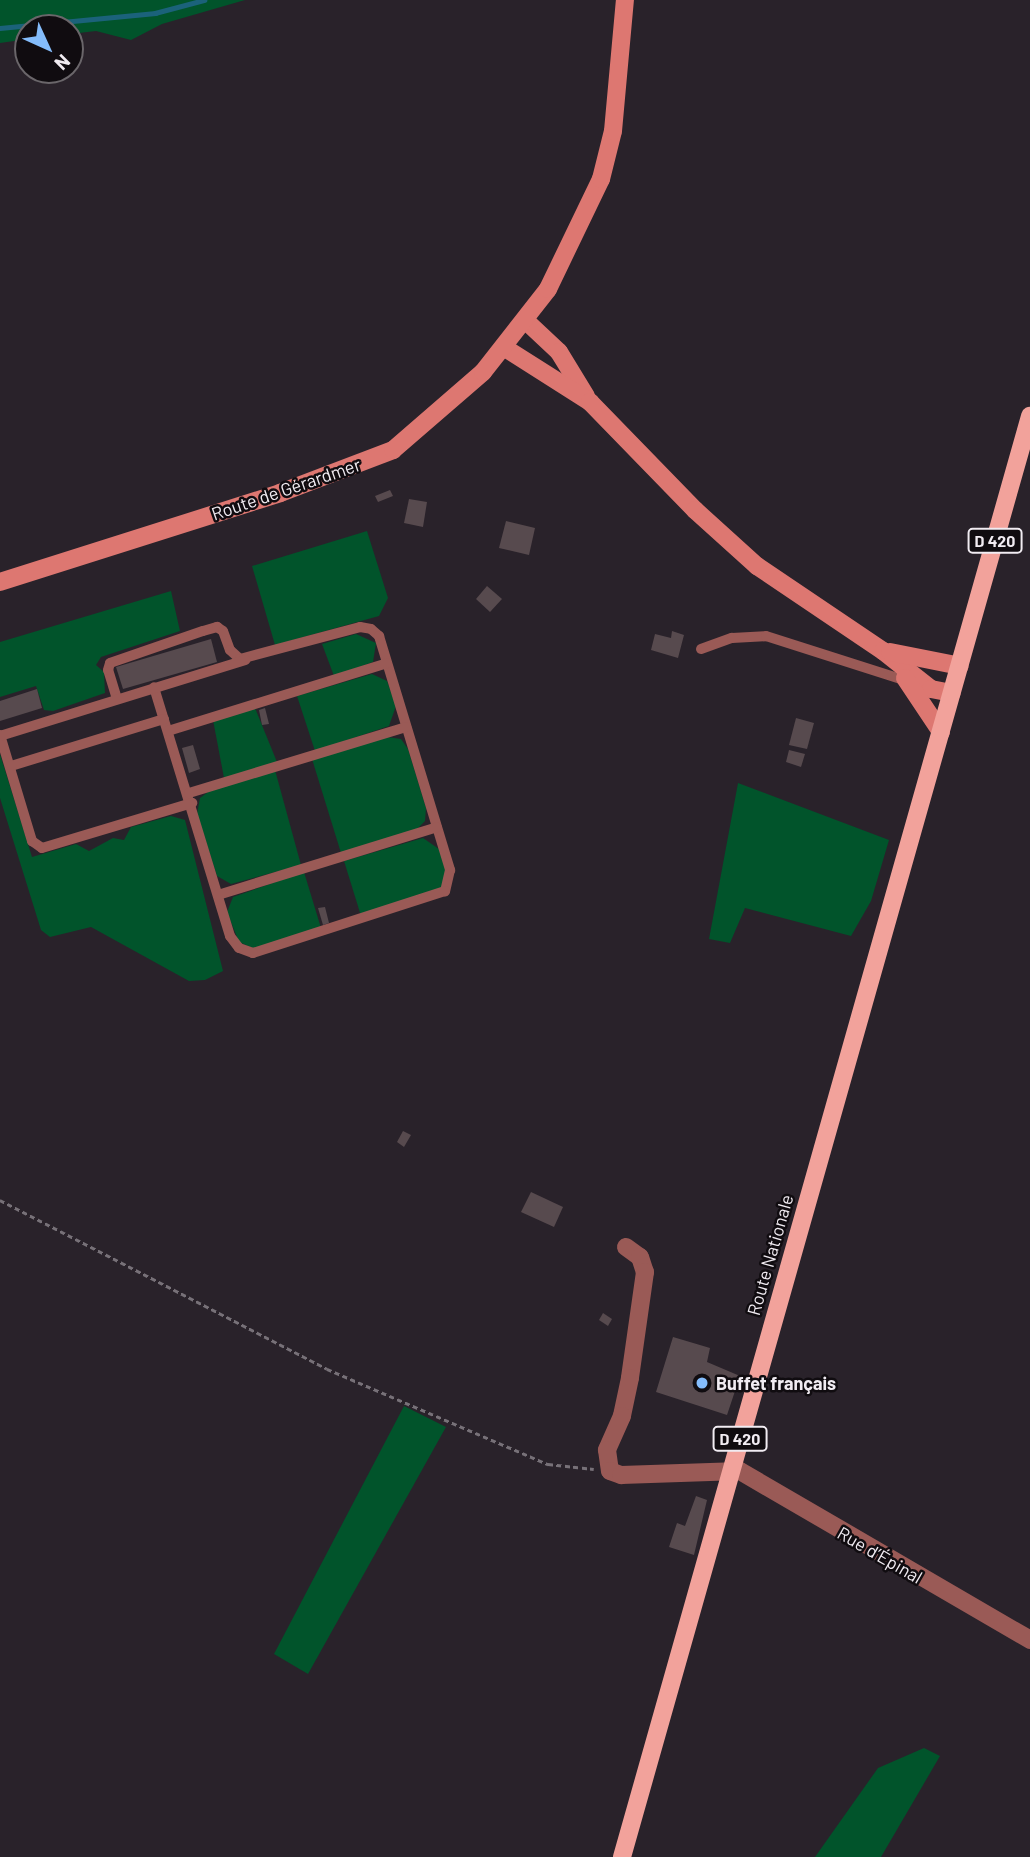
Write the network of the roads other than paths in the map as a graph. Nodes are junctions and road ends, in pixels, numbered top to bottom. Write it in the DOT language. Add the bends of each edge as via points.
graph roads {
  1 [pos="625,0"];
  2 [pos="526,321"];
  3 [pos="505,348"];
  4 [pos="590,402"];
  5 [pos="1030,416"];
  6 [pos="0,582"];
  7 [pos="701,649"];
  8 [pos="883,651"];
  9 [pos="249,659"];
  10 [pos="387,663"];
  11 [pos="960,666"];
  12 [pos="908,681"];
  13 [pos="154,687"];
  14 [pos="952,693"];
  15 [pos="117,699"];
  16 [pos="164,719"];
  17 [pos="405,727"];
  18 [pos="168,731"];
  19 [pos="941,732"];
  20 [pos="0,736"];
  21 [pos="11,766"];
  22 [pos="190,798"];
  23 [pos="437,827"];
  24 [pos="218,895"];
  25 [pos="626,1248"];
  26 [pos="731,1471"];
  27 [pos="1030,1640"];
  28 [pos="622,1857"];
  1 -- 2 [label="main road, Route de Gérardmer" via="613,131 601,179 569,249"];
  2 -- 3 [label="main road, Route de Gérardmer"];
  2 -- 4 [label="main road" via="559,352"];
  3 -- 4 [label="main road"];
  3 -- 6 [label="main road, Route de Gérardmer" via="393,450 280,493"];
  4 -- 8 [label="main road" via="757,566"];
  5 -- 11 [label="main road, D 420"];
  7 -- 12 [label="lane" via="732,638 766,636"];
  8 -- 11 [label="main road"];
  8 -- 12 [label="main road"];
  8 -- 14 [label="main road" via="931,689"];
  9 -- 10 [label="lane" via="360,627 379,636"];
  9 -- 13 [label="lane"];
  9 -- 15 [label="lane" via="240,659 230,650 218,627 203,631 110,663"];
  10 -- 17 [label="lane"];
  10 -- 18 [label="lane"];
  11 -- 14 [label="main road, Route Nationale / D 420"];
  12 -- 19 [label="main road"];
  13 -- 15 [label="lane"];
  13 -- 16 [label="lane"];
  14 -- 19 [label="main road, Route Nationale / D 420"];
  15 -- 20 [label="lane"];
  16 -- 18 [label="lane"];
  16 -- 21 [label="lane"];
  17 -- 22 [label="lane"];
  17 -- 23 [label="lane"];
  18 -- 22 [label="lane"];
  19 -- 26 [label="main road, Route Nationale / D 420"];
  20 -- 21 [label="lane"];
  21 -- 22 [label="lane" via="32,841 42,848"];
  22 -- 24 [label="lane"];
  23 -- 24 [label="lane"];
  23 -- 24 [label="lane" via="450,870 450,880 438,896 253,953 233,943"];
  25 -- 26 [label="street" via="640,1257 645,1272 631,1378 607,1450 610,1471 621,1475"];
  26 -- 27 [label="street, Rue d’Épinal" via="740,1471"];
  26 -- 28 [label="main road, Route Nationale / D 420"];
}
